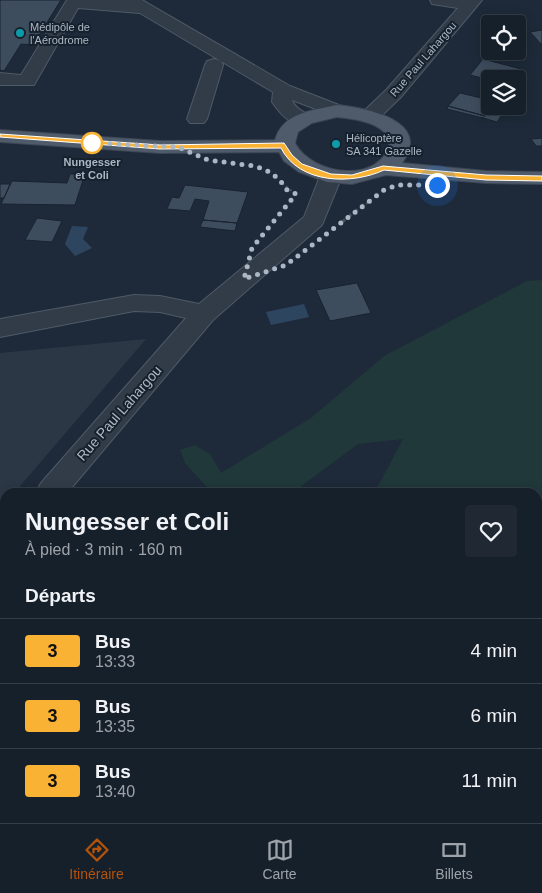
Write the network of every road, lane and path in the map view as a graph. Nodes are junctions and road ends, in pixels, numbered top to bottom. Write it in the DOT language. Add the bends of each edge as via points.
graph roads {
  1 [pos="438,0"];
  2 [pos="472,2"];
  3 [pos="137,4"];
  4 [pos="214,65"];
  5 [pos="0,79"];
  6 [pos="284,90"];
  7 [pos="337,111"];
  8 [pos="370,116"];
  9 [pos="197,119"];
  10 [pos="302,119"];
  11 [pos="0,136"];
  12 [pos="284,146"];
  13 [pos="400,148"];
  14 [pos="383,168"];
  15 [pos="331,176"];
  16 [pos="541,178"];
  17 [pos="279,179"];
  18 [pos="377,196"];
  19 [pos="291,201"];
  20 [pos="339,224"];
  21 [pos="196,324"];
  22 [pos="0,328"];
  23 [pos="54,488"];
  1 -- 2 [label="street"];
  2 -- 8 [label="street, Rue Paul Lahargou" via="394,93"];
  3 -- 5 [label="street" via="73,3 27,81"];
  3 -- 6 [label="street"];
  4 -- 9 [label="street"];
  6 -- 7 [label="street"];
  6 -- 10 [label="street" via="282,102 289,112"];
  7 -- 8 [label="main road"];
  7 -- 10 [label="main road"];
  8 -- 13 [label="main road" via="393,129 399,138"];
  10 -- 12 [label="main road" via="291,127 285,136"];
  11 -- 12 [label="main road" via="160,147"];
  12 -- 15 [label="main road" via="289,157 300,165"];
  13 -- 14 [label="main road" via="397,157"];
  13 -- 16 [label="main road" via="468,167"];
  14 -- 15 [label="main road" via="352,177"];
  14 -- 16 [label="main road"];
  15 -- 21 [label="street, Rue Paul Lahargou" via="314,220"];
  17 -- 19 [label="path" via="287,190 296,194"];
  18 -- 20 [label="path"];
  21 -- 22 [label="street" via="160,304 134,303"];
  21 -- 23 [label="street, Rue Paul Lahargou"];
}
